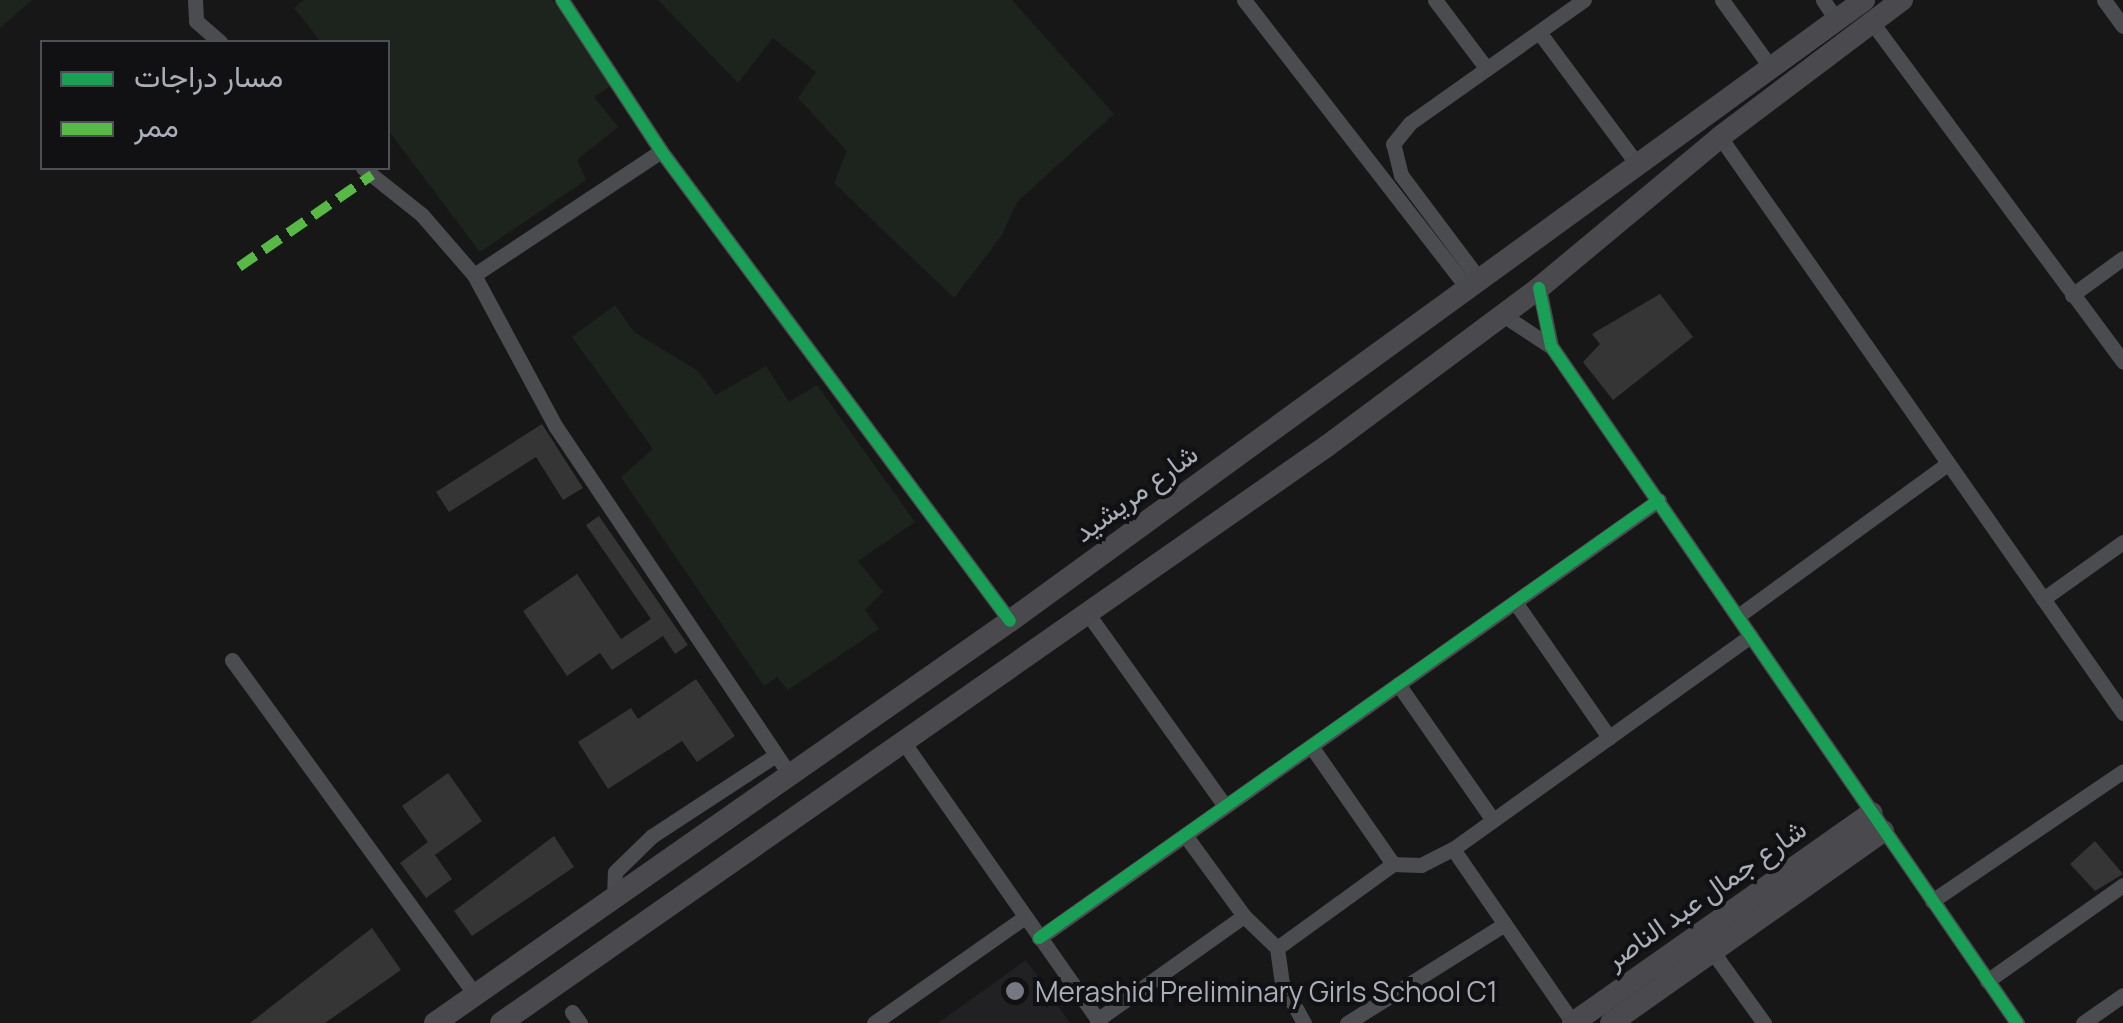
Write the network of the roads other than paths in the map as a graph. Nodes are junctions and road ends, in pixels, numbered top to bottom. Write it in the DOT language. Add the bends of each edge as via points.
graph roads {
  1 [pos="195,0"];
  2 [pos="562,0"];
  3 [pos="1244,0"];
  4 [pos="1435,0"];
  5 [pos="1584,0"];
  6 [pos="1722,0"];
  7 [pos="1902,0"];
  8 [pos="2104,0"];
  9 [pos="1830,9"];
  10 [pos="1868,11"];
  11 [pos="2123,26"];
  12 [pos="1539,32"];
  13 [pos="218,40"];
  14 [pos="1769,65"];
  15 [pos="1487,69"];
  16 [pos="1720,137"];
  17 [pos="661,151"];
  18 [pos="1637,164"];
  19 [pos="366,170"];
  20 [pos="1600,191"];
  21 [pos="1619,223"];
  22 [pos="2123,258"];
  23 [pos="474,275"];
  24 [pos="1473,283"];
  25 [pos="1539,288"];
  26 [pos="2072,295"];
  27 [pos="1503,314"];
  28 [pos="1551,346"];
  29 [pos="2123,362"];
  30 [pos="1947,464"];
  31 [pos="1659,500"];
  32 [pos="2123,542"];
  33 [pos="2043,599"];
  34 [pos="1515,602"];
  35 [pos="1088,614"];
  36 [pos="1738,616"];
  37 [pos="1010,621"];
  38 [pos="1751,636"];
  39 [pos="232,660"];
  40 [pos="1398,684"];
  41 [pos="2123,713"];
  42 [pos="1609,737"];
  43 [pos="904,744"];
  44 [pos="1312,746"];
  45 [pos="782,765"];
  46 [pos="2123,771"];
  47 [pos="1225,806"];
  48 [pos="1494,820"];
  49 [pos="1877,822"];
  50 [pos="1184,835"];
  51 [pos="1453,848"];
  52 [pos="1392,864"];
  53 [pos="2123,885"];
  54 [pos="614,898"];
  55 [pos="1932,900"];
  56 [pos="1244,916"];
  57 [pos="1024,917"];
  58 [pos="1505,924"];
  59 [pos="1039,938"];
  60 [pos="1277,948"];
  61 [pos="1712,951"];
  62 [pos="572,971"];
  63 [pos="1987,981"];
  64 [pos="474,994"];
  65 [pos="2123,995"];
  66 [pos="533,1000"];
  67 [pos="1098,1021"];
  68 [pos="437,1022"];
  69 [pos="501,1023"];
  70 [pos="526,1023"];
  71 [pos="874,1023"];
  72 [pos="1304,1023"];
  73 [pos="1347,1023"];
  74 [pos="1573,1023"];
  75 [pos="1610,1023"];
  76 [pos="1764,1023"];
  77 [pos="2017,1023"];
  78 [pos="2083,1023"];
  1 -- 13 [label="street" via="196,21"];
  2 -- 17 [label="street"];
  3 -- 24 [label="street"];
  4 -- 15 [label="street"];
  5 -- 12 [label="street"];
  6 -- 14 [label="street"];
  7 -- 10 [label="main road, شارع مريشيد"];
  8 -- 11 [label="street"];
  9 -- 10 [label="main road, شارع مريشيد"];
  9 -- 14 [label="main road, شارع مريشيد"];
  10 -- 16 [label="main road, شارع مريشيد"];
  10 -- 26 [label="street"];
  12 -- 15 [label="street"];
  12 -- 18 [label="street"];
  14 -- 18 [label="main road, شارع مريشيد"];
  15 -- 24 [label="street" via="1400,132 1392,152"];
  16 -- 21 [label="main road, شارع مريشيد"];
  16 -- 30 [label="street"];
  17 -- 23 [label="street"];
  17 -- 37 [label="street"];
  18 -- 20 [label="main road, شارع مريشيد"];
  19 -- 23 [label="street" via="422,215"];
  20 -- 21 [label="main road" via="1618,207"];
  20 -- 24 [label="main road, شارع مريشيد"];
  21 -- 25 [label="main road, شارع مريشيد"];
  22 -- 26 [label="street"];
  23 -- 45 [label="street" via="556,426"];
  24 -- 37 [label="main road, شارع مريشيد"];
  25 -- 27 [label="main road, شارع مريشيد"];
  25 -- 28 [label="street"];
  26 -- 29 [label="street"];
  27 -- 28 [label="street"];
  27 -- 35 [label="main road, شارع مريشيد"];
  28 -- 31 [label="street"];
  30 -- 33 [label="street"];
  30 -- 36 [label="street"];
  31 -- 34 [label="street"];
  31 -- 36 [label="street"];
  32 -- 33 [label="street"];
  33 -- 41 [label="street"];
  34 -- 40 [label="street"];
  34 -- 42 [label="street"];
  35 -- 43 [label="main road, شارع مريشيد"];
  35 -- 47 [label="street"];
  36 -- 38 [label="street"];
  37 -- 45 [label="main road, شارع مريشيد"];
  38 -- 42 [label="street"];
  38 -- 49 [label="street"];
  39 -- 64 [label="street"];
  40 -- 44 [label="street"];
  40 -- 48 [label="street"];
  42 -- 48 [label="street"];
  43 -- 57 [label="street"];
  43 -- 62 [label="main road, شارع مريشيد"];
  44 -- 47 [label="street"];
  44 -- 52 [label="street"];
  45 -- 54 [label="main road, شارع مريشيد"];
  46 -- 55 [label="street"];
  47 -- 50 [label="street"];
  48 -- 51 [label="street"];
  49 -- 55 [label="street"];
  49 -- 61 [label="main road, شارع جمال عبد الناصر"];
  49 -- 74 [label="main road, شارع جمال عبد الناصر"];
  50 -- 56 [label="street"];
  50 -- 59 [label="street"];
  51 -- 52 [label="street" via="1420,865"];
  51 -- 58 [label="street"];
  52 -- 60 [label="street"];
  53 -- 63 [label="street"];
  54 -- 62 [label="main road" via="618,924"];
  54 -- 64 [label="main road, شارع مريشيد"];
  55 -- 63 [label="street"];
  56 -- 60 [label="street"];
  56 -- 67 [label="street"];
  57 -- 59 [label="street"];
  57 -- 71 [label="street"];
  58 -- 73 [label="street"];
  58 -- 74 [label="street"];
  59 -- 67 [label="street"];
  60 -- 72 [label="street" via="1282,983"];
  61 -- 75 [label="main road, شارع جمال عبد الناصر"];
  61 -- 76 [label="street"];
  62 -- 66 [label="main road, شارع مريشيد"];
  63 -- 77 [label="street"];
  64 -- 68 [label="main road, شارع مريشيد"];
  65 -- 78 [label="street"];
  66 -- 69 [label="main road, شارع مريشيد"];
  66 -- 70 [label="main road"];
}
